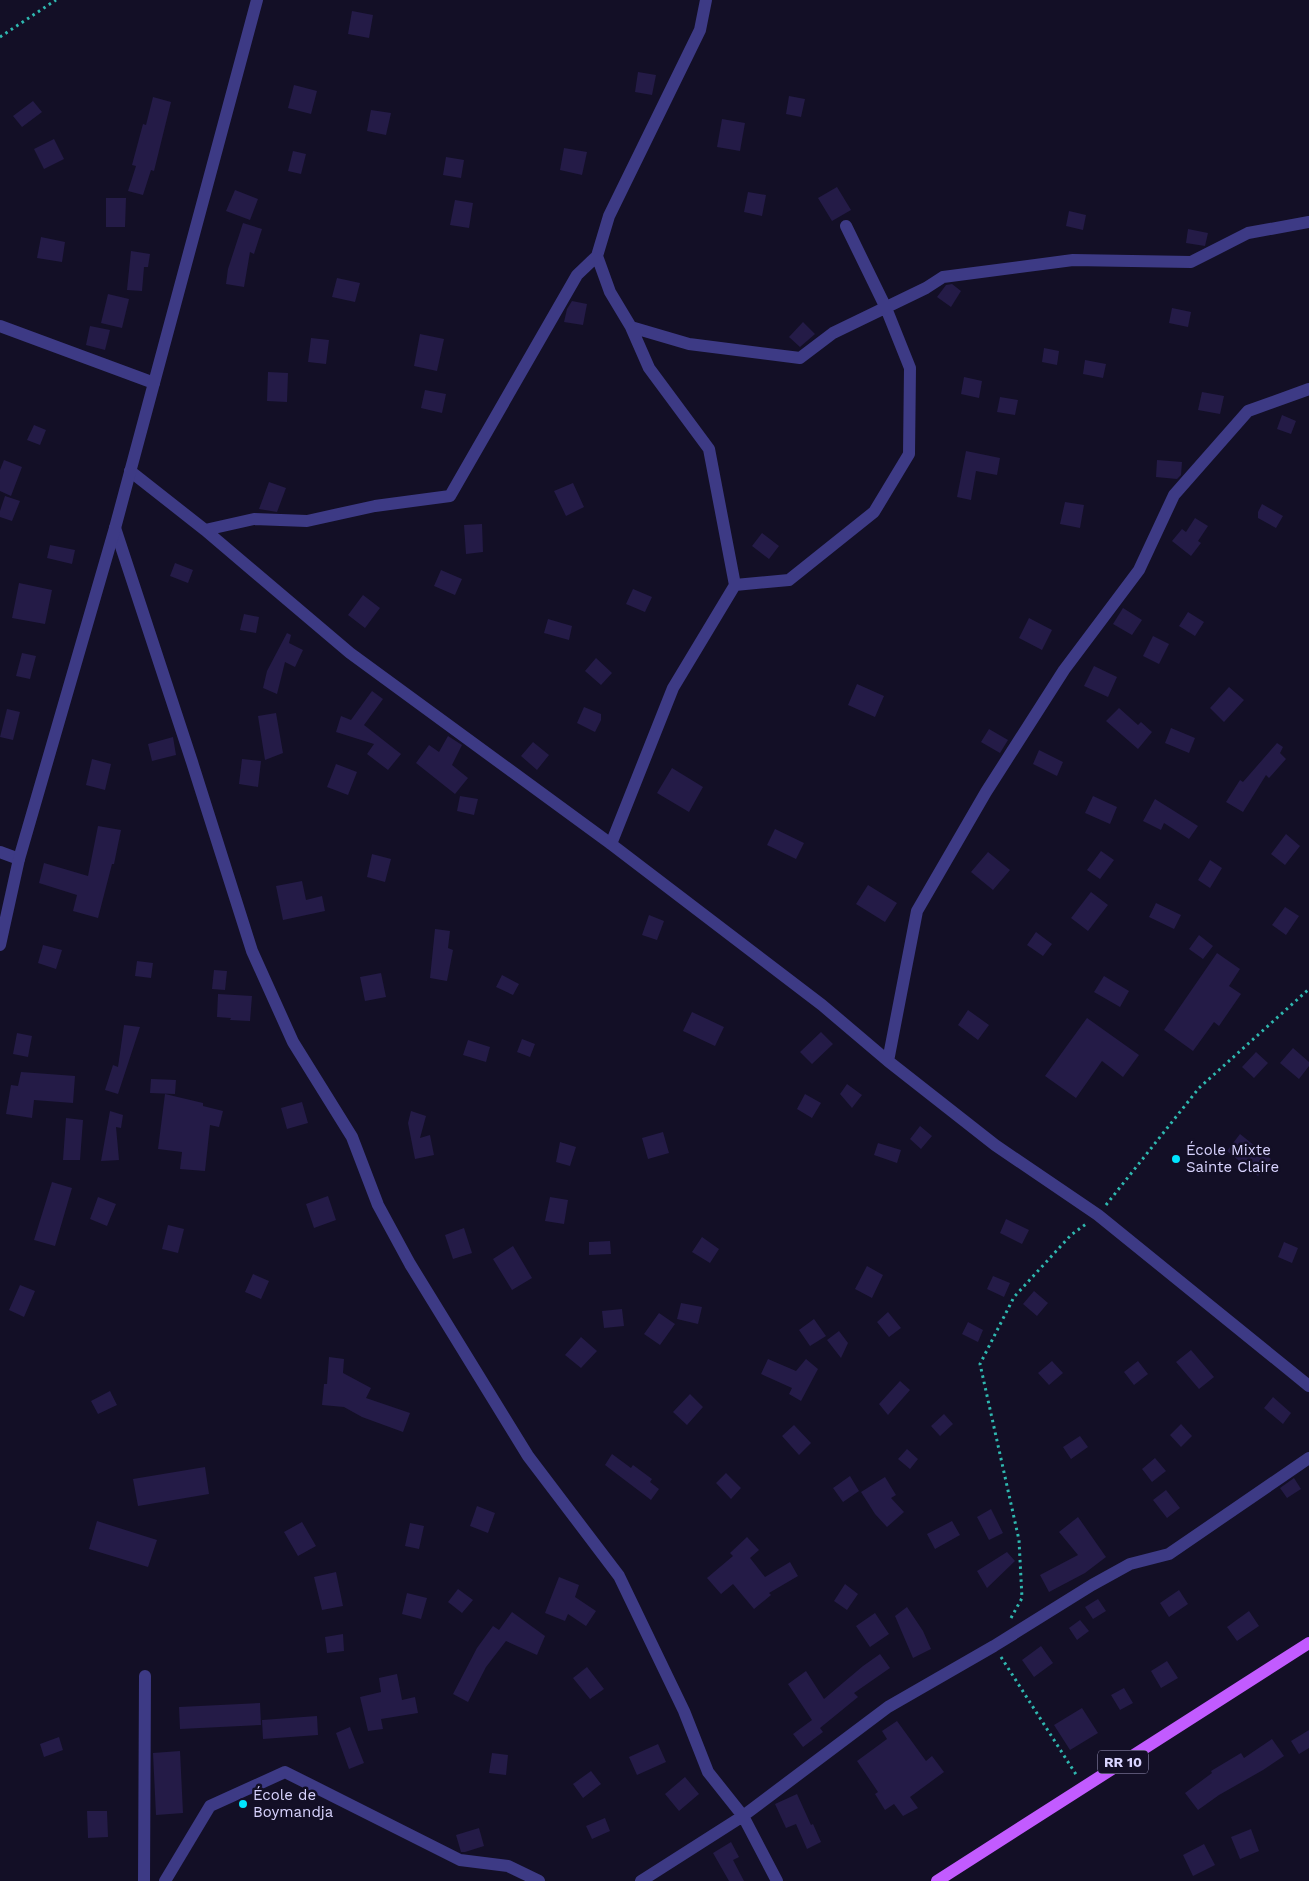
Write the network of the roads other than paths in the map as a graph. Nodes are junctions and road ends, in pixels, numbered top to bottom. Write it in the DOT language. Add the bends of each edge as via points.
graph roads {
  1 [pos="257,0"];
  2 [pos="706,0"];
  3 [pos="1309,222"];
  4 [pos="846,226"];
  5 [pos="598,256"];
  6 [pos="886,308"];
  7 [pos="0,326"];
  8 [pos="630,327"];
  9 [pos="154,383"];
  10 [pos="1309,389"];
  11 [pos="130,470"];
  12 [pos="115,528"];
  13 [pos="205,530"];
  14 [pos="735,585"];
  15 [pos="611,844"];
  16 [pos="0,852"];
  17 [pos="19,859"];
  18 [pos="0,945"];
  19 [pos="888,1061"];
  20 [pos="1309,1386"];
  21 [pos="1309,1458"];
  22 [pos="1309,1643"];
  23 [pos="145,1676"];
  24 [pos="744,1816"];
  25 [pos="144,1881"];
  26 [pos="165,1881"];
  27 [pos="540,1881"];
  28 [pos="641,1881"];
  29 [pos="777,1881"];
  30 [pos="937,1881"];
  1 -- 9 [label="street"];
  2 -- 5 [label="street" via="700,30 609,216"];
  3 -- 6 [label="street" via="1248,233 1192,262 1073,260 943,277"];
  4 -- 6 [label="street"];
  5 -- 8 [label="street" via="610,292"];
  5 -- 13 [label="street" via="577,275 450,496 375,506 307,521 254,519"];
  6 -- 8 [label="street" via="833,333 800,358 690,344"];
  6 -- 14 [label="street" via="910,368 910,454 874,512 788,580"];
  7 -- 9 [label="street"];
  8 -- 14 [label="street" via="649,368 709,449"];
  9 -- 11 [label="street"];
  10 -- 19 [label="street" via="1248,410 1174,495 1138,570 1064,670 986,792 917,911"];
  11 -- 12 [label="street"];
  11 -- 13 [label="street"];
  12 -- 17 [label="street"];
  12 -- 24 [label="street" via="252,951 294,1042 352,1137 378,1205 410,1264 528,1456 619,1576 658,1653 708,1772"];
  13 -- 15 [label="street" via="350,653"];
  14 -- 15 [label="street" via="673,688"];
  15 -- 19 [label="street" via="822,1005"];
  16 -- 17 [label="street"];
  17 -- 18 [label="street"];
  19 -- 20 [label="street" via="996,1145 1098,1215"];
  21 -- 24 [label="street" via="1169,1554 1130,1564 888,1707"];
  22 -- 30 [label="main road, RR 10"];
  23 -- 25 [label="street"];
  24 -- 28 [label="street"];
  24 -- 29 [label="street"];
  26 -- 27 [label="street" via="210,1806 285,1772 460,1860 508,1866"];
}
